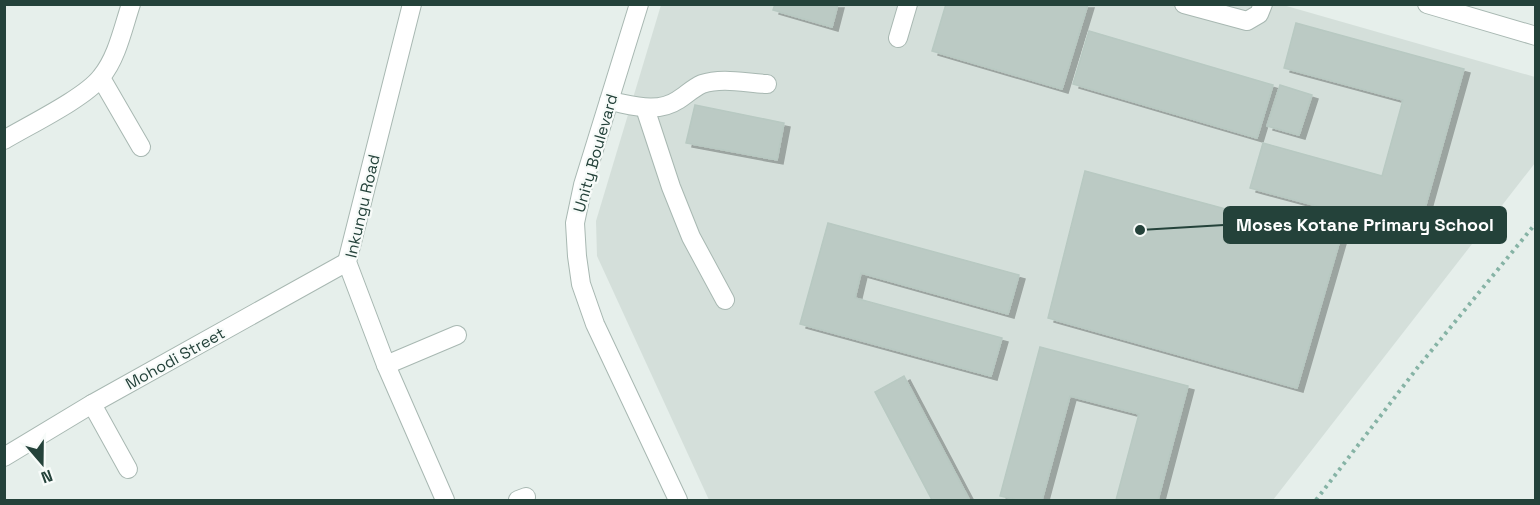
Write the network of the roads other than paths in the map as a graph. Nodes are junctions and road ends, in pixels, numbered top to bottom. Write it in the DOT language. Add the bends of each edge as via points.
graph roads {
  1 [pos="131,4"];
  2 [pos="412,4"];
  3 [pos="639,4"];
  4 [pos="908,4"];
  5 [pos="1184,4"];
  6 [pos="1263,4"];
  7 [pos="1427,4"];
  8 [pos="1536,36"];
  9 [pos="898,38"];
  10 [pos="101,78"];
  11 [pos="767,84"];
  12 [pos="609,101"];
  13 [pos="645,108"];
  14 [pos="4,140"];
  15 [pos="141,147"];
  16 [pos="346,262"];
  17 [pos="725,300"];
  18 [pos="457,335"];
  19 [pos="386,365"];
  20 [pos="92,404"];
  21 [pos="4,457"];
  22 [pos="128,469"];
  23 [pos="445,501"];
  24 [pos="678,501"];
  1 -- 10 [label="street"];
  2 -- 16 [label="street, Inkungu Road"];
  3 -- 12 [label="street, Unity Boulevard"];
  4 -- 9 [label="street"];
  5 -- 6 [label="street" via="1247,21 1259,14"];
  7 -- 8 [label="street"];
  10 -- 14 [label="street"];
  10 -- 15 [label="street"];
  11 -- 13 [label="street" via="720,80 700,85 662,108"];
  12 -- 13 [label="street"];
  12 -- 24 [label="street, Unity Boulevard" via="575,223 581,284 595,324"];
  13 -- 17 [label="street" via="691,237"];
  16 -- 19 [label="street, Inkungu Road"];
  16 -- 20 [label="street, Mohodi Street"];
  18 -- 19 [label="street"];
  19 -- 23 [label="street, Inkungu Road"];
  20 -- 21 [label="street, Mohodi Street"];
  20 -- 22 [label="street"];
}
